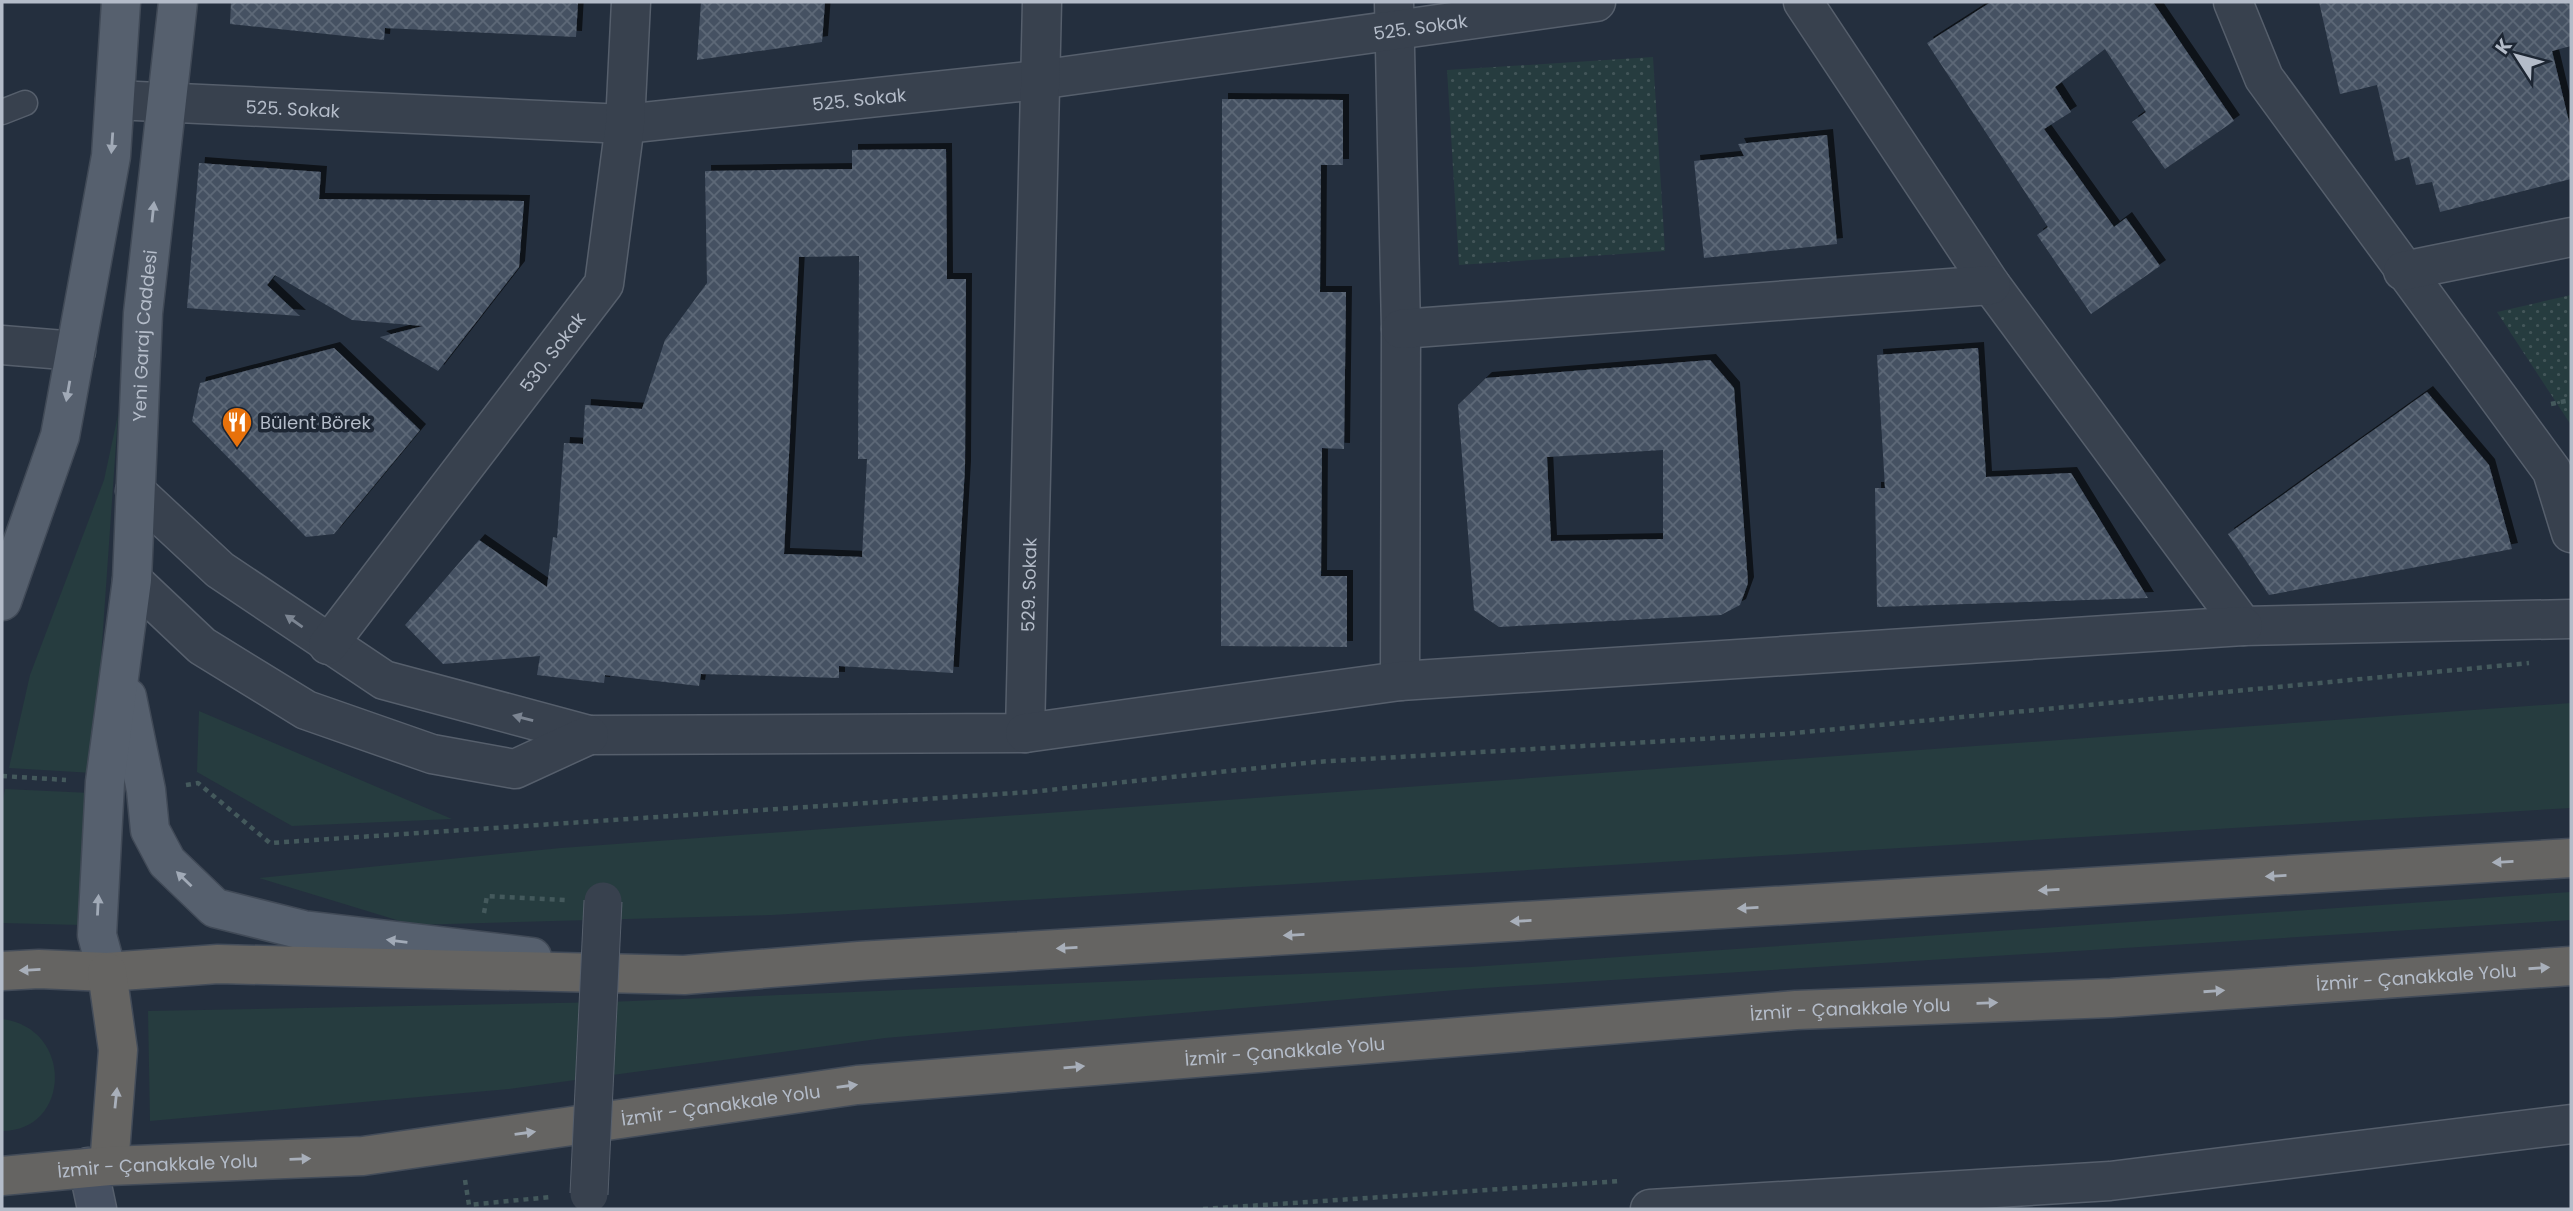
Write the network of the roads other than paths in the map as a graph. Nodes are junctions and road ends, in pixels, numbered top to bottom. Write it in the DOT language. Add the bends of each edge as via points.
graph roads {
  1 [pos="121,2"];
  2 [pos="178,2"];
  3 [pos="631,2"];
  4 [pos="1042,2"];
  5 [pos="1596,2"];
  6 [pos="1803,2"];
  7 [pos="2233,2"];
  8 [pos="1394,17"];
  9 [pos="1038,80"];
  10 [pos="115,100"];
  11 [pos="25,103"];
  12 [pos="166,103"];
  13 [pos="2,112"];
  14 [pos="625,124"];
  15 [pos="2571,237"];
  16 [pos="2403,271"];
  17 [pos="1991,285"];
  18 [pos="1401,329"];
  19 [pos="2,345"];
  20 [pos="76,351"];
  21 [pos="135,491"];
  22 [pos="2571,533"];
  23 [pos="132,580"];
  24 [pos="2,601"];
  25 [pos="2571,619"];
  26 [pos="2244,626"];
  27 [pos="328,645"];
  28 [pos="122,671"];
  29 [pos="1400,681"];
  30 [pos="1025,733"];
  31 [pos="589,735"];
  32 [pos="2571,858"];
  33 [pos="603,901"];
  34 [pos="2571,966"];
  35 [pos="2,971"];
  36 [pos="107,972"];
  37 [pos="684,975"];
  38 [pos="2571,1124"];
  39 [pos="98,1167"];
  40 [pos="2,1176"];
  41 [pos="589,1194"];
  42 [pos="2110,1195"];
  43 [pos="97,1209"];
  44 [pos="1650,1209"];
  1 -- 10 [label="main road"];
  2 -- 12 [label="main road, Yeni Garaj Caddesi"];
  3 -- 14 [label="street, 530. Sokak"];
  4 -- 9 [label="street, 529. Sokak"];
  5 -- 8 [label="street, 525. Sokak"];
  6 -- 17 [label="street"];
  7 -- 16 [label="street" via="2264,78"];
  8 -- 9 [label="street, 525. Sokak"];
  8 -- 18 [label="street"];
  9 -- 14 [label="street, 525. Sokak"];
  9 -- 30 [label="street, 529. Sokak"];
  10 -- 12 [label="street, 525. Sokak"];
  10 -- 20 [label="main road, one-way" via="111,156"];
  11 -- 13 [label="lane"];
  12 -- 14 [label="street, 525. Sokak"];
  21 -- 12 [label="main road, Yeni Garaj Caddesi, one-way" via="143,313"];
  14 -- 27 [label="street, 530. Sokak" via="604,284"];
  15 -- 16 [label="street"];
  16 -- 22 [label="street" via="2552,471"];
  17 -- 18 [label="street"];
  17 -- 26 [label="street"];
  18 -- 29 [label="street"];
  19 -- 20 [label="street"];
  20 -- 24 [label="main road, one-way" via="60,436"];
  21 -- 23 [label="main road, Yeni Garaj Caddesi"];
  27 -- 21 [label="street, one-way" via="220,570"];
  23 -- 28 [label="main road, Yeni Garaj Caddesi"];
  23 -- 31 [label="street" via="202,646 306,710 432,754 515,769"];
  25 -- 26 [label="street"];
  26 -- 29 [label="street"];
  31 -- 27 [label="street, one-way" via="384,680"];
  36 -- 28 [label="main road, Yeni Garaj Caddesi, one-way" via="97,921 105,782"];
  37 -- 28 [label="main road, one-way" via="303,930 215,908 167,862 150,830"];
  29 -- 30 [label="street"];
  30 -- 31 [label="street"];
  32 -- 37 [label="highway, one-way"];
  33 -- 41 [label="street, bridge"];
  39 -- 34 [label="highway, İzmir - Çanakkale Yolu, one-way" via="363,1156 857,1085 1796,1010 2111,998"];
  36 -- 35 [label="highway, one-way"];
  36 -- 37 [label="highway" via="218,964"];
  39 -- 36 [label="highway, one-way" via="118,1051"];
  38 -- 42 [label="street"];
  39 -- 40 [label="highway, İzmir - Çanakkale Yolu"];
  39 -- 43 [label="main road"];
  42 -- 44 [label="street"];
}
